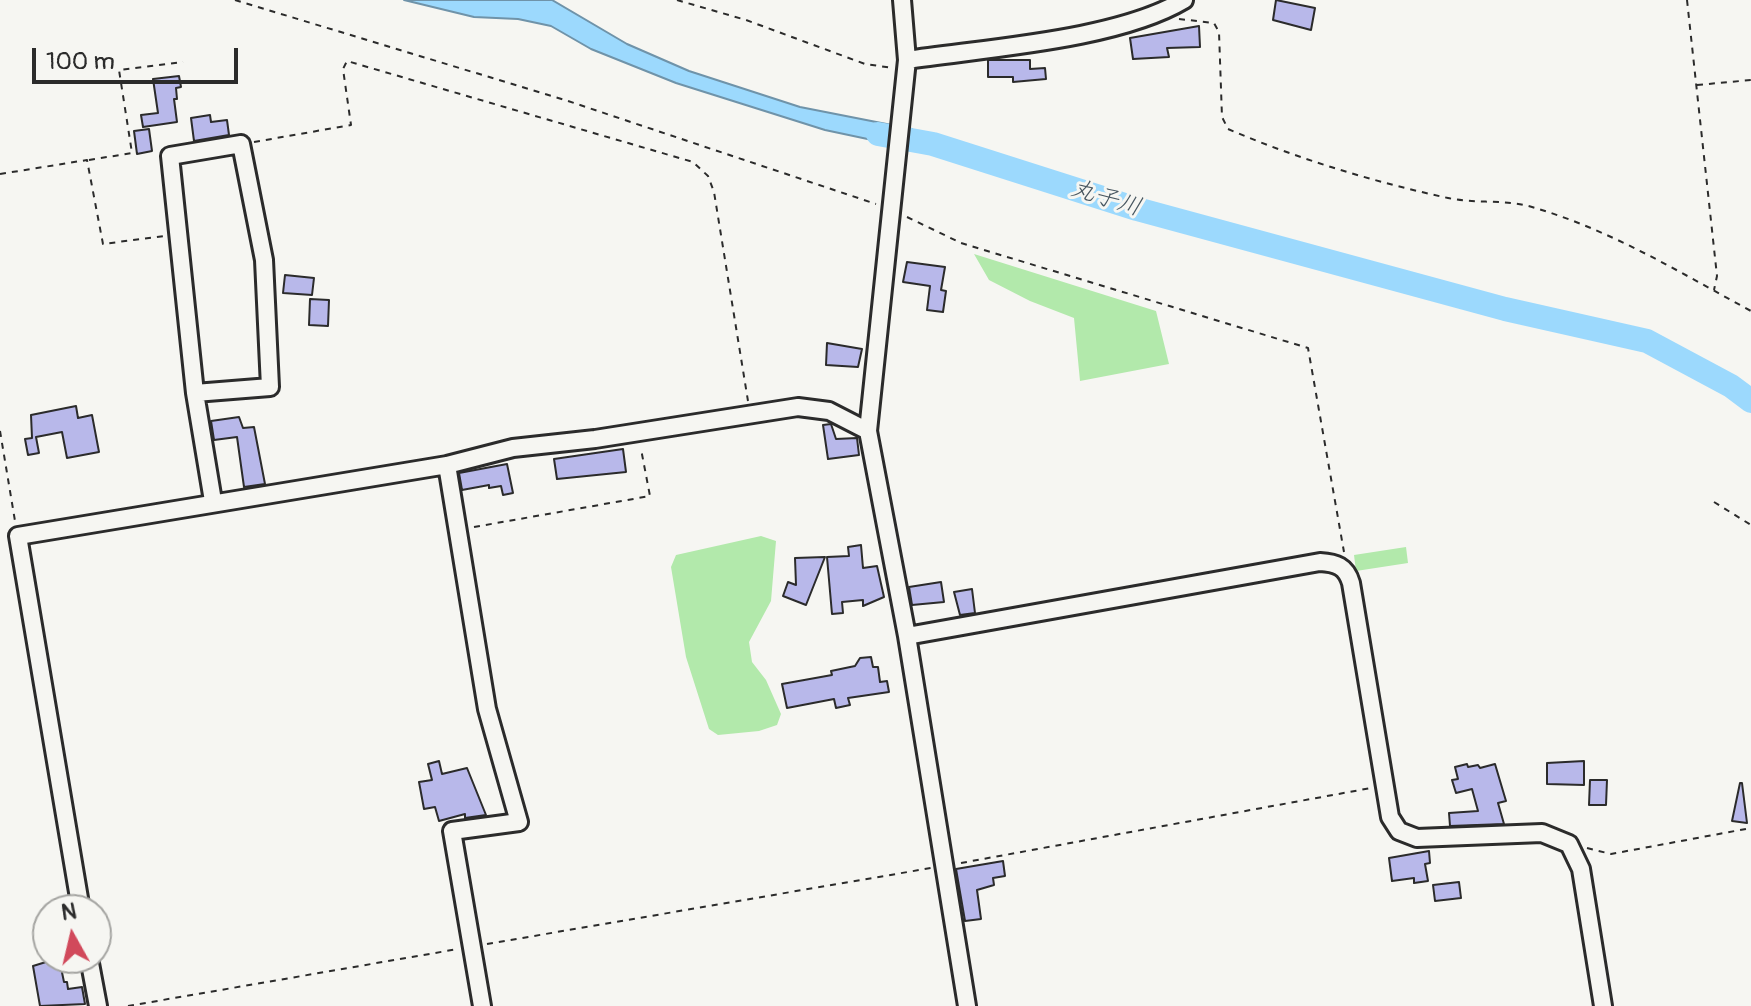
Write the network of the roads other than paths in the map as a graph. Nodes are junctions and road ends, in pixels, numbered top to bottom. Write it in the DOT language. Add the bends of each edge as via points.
graph roads {
  1 [pos="902,0"];
  2 [pos="1184,0"];
  3 [pos="906,65"];
  4 [pos="195,393"];
  5 [pos="868,431"];
  6 [pos="447,465"];
  7 [pos="213,501"];
  8 [pos="907,636"];
  9 [pos="78,894"];
  10 [pos="92,974"];
  11 [pos="98,1006"];
  12 [pos="482,1006"];
  13 [pos="967,1006"];
  14 [pos="1603,1006"];
  1 -- 3 [label="street"];
  2 -- 3 [label="street" via="1164,12 1105,29"];
  3 -- 5 [label="street"];
  4 -- 4 [label="street" via="170,156 241,144 264,260 270,387"];
  4 -- 7 [label="street"];
  5 -- 6 [label="street" via="829,411 798,407 513,448"];
  5 -- 8 [label="street"];
  6 -- 7 [label="street"];
  6 -- 12 [label="street" via="487,709 519,822 452,831"];
  7 -- 9 [label="street" via="18,536"];
  8 -- 13 [label="street"];
  8 -- 14 [label="street" via="1337,563 1348,573 1390,817 1399,831 1417,838 1542,833 1569,844 1581,869"];
  10 -- 11 [label="street"];
}
